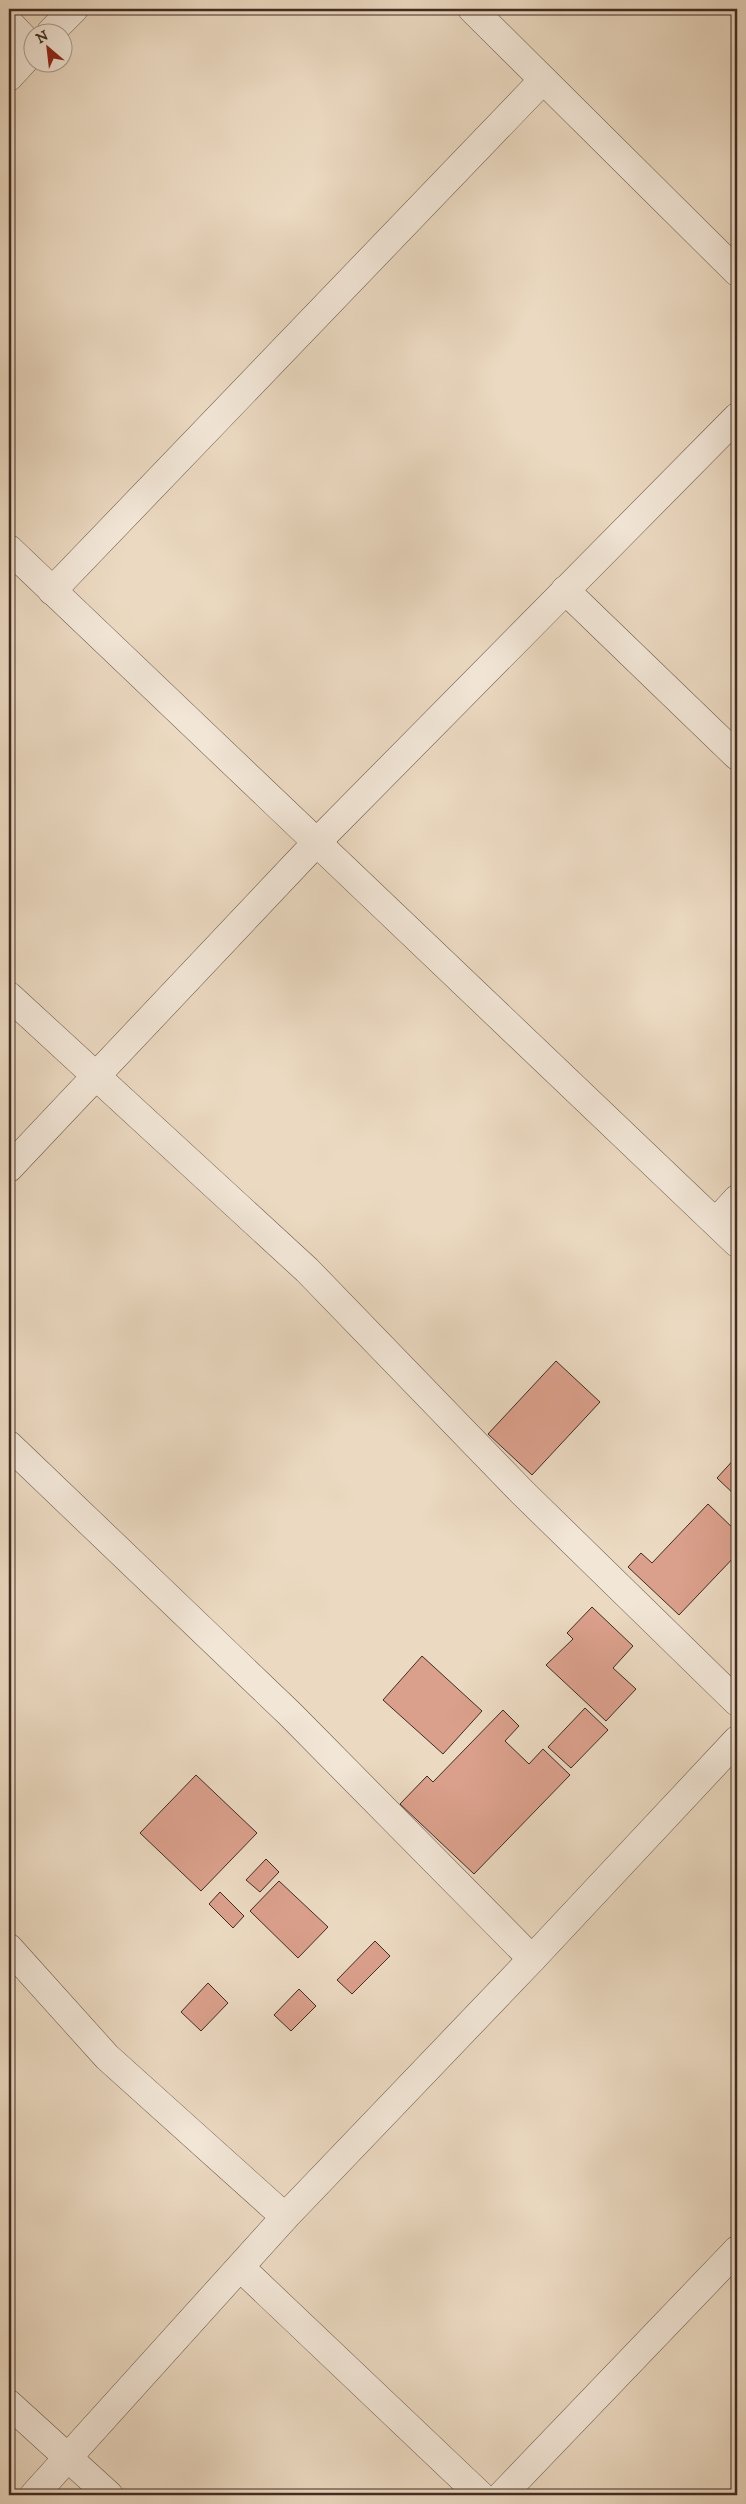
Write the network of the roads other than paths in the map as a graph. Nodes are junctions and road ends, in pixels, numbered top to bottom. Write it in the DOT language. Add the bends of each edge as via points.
graph roads {
  1 [pos="74,9"];
  2 [pos="472,9"];
  3 [pos="61,22"];
  4 [pos="9,23"];
  5 [pos="22,37"];
  6 [pos="22,63"];
  7 [pos="9,77"];
  8 [pos="543,80"];
  9 [pos="737,272"];
  10 [pos="737,417"];
  11 [pos="9,549"];
  12 [pos="565,590"];
  13 [pos="52,591"];
  14 [pos="737,756"];
  15 [pos="317,842"];
  16 [pos="9,996"];
  17 [pos="97,1076"];
  18 [pos="9,1168"];
  19 [pos="737,1199"];
  20 [pos="716,1222"];
  21 [pos="737,1243"];
  22 [pos="9,1445"];
  23 [pos="737,1702"];
  24 [pos="737,1740"];
  25 [pos="9,1948"];
  26 [pos="532,1959"];
  27 [pos="285,2217"];
  28 [pos="737,2250"];
  29 [pos="241,2268"];
  30 [pos="9,2404"];
  31 [pos="69,2458"];
  32 [pos="34,2495"];
  33 [pos="108,2495"];
  34 [pos="480,2495"];
  35 [pos="502,2495"];
  1 -- 3 [label="street"];
  2 -- 8 [label="street"];
  4 -- 5 [label="street"];
  6 -- 7 [label="street"];
  8 -- 9 [label="street"];
  8 -- 13 [label="street"];
  10 -- 12 [label="street"];
  11 -- 13 [label="street"];
  12 -- 14 [label="street"];
  12 -- 15 [label="street"];
  13 -- 15 [label="street"];
  15 -- 17 [label="street"];
  15 -- 20 [label="street"];
  16 -- 17 [label="street"];
  17 -- 18 [label="street"];
  17 -- 23 [label="street" via="307,1270 523,1494"];
  19 -- 20 [label="street"];
  20 -- 21 [label="street"];
  22 -- 26 [label="street" via="290,1714"];
  24 -- 26 [label="street"];
  25 -- 27 [label="street" via="107,2057"];
  26 -- 27 [label="street"];
  27 -- 29 [label="street"];
  28 -- 35 [label="street"];
  29 -- 31 [label="street"];
  29 -- 34 [label="street"];
  30 -- 31 [label="street"];
  31 -- 32 [label="street"];
  31 -- 33 [label="street"];
}
